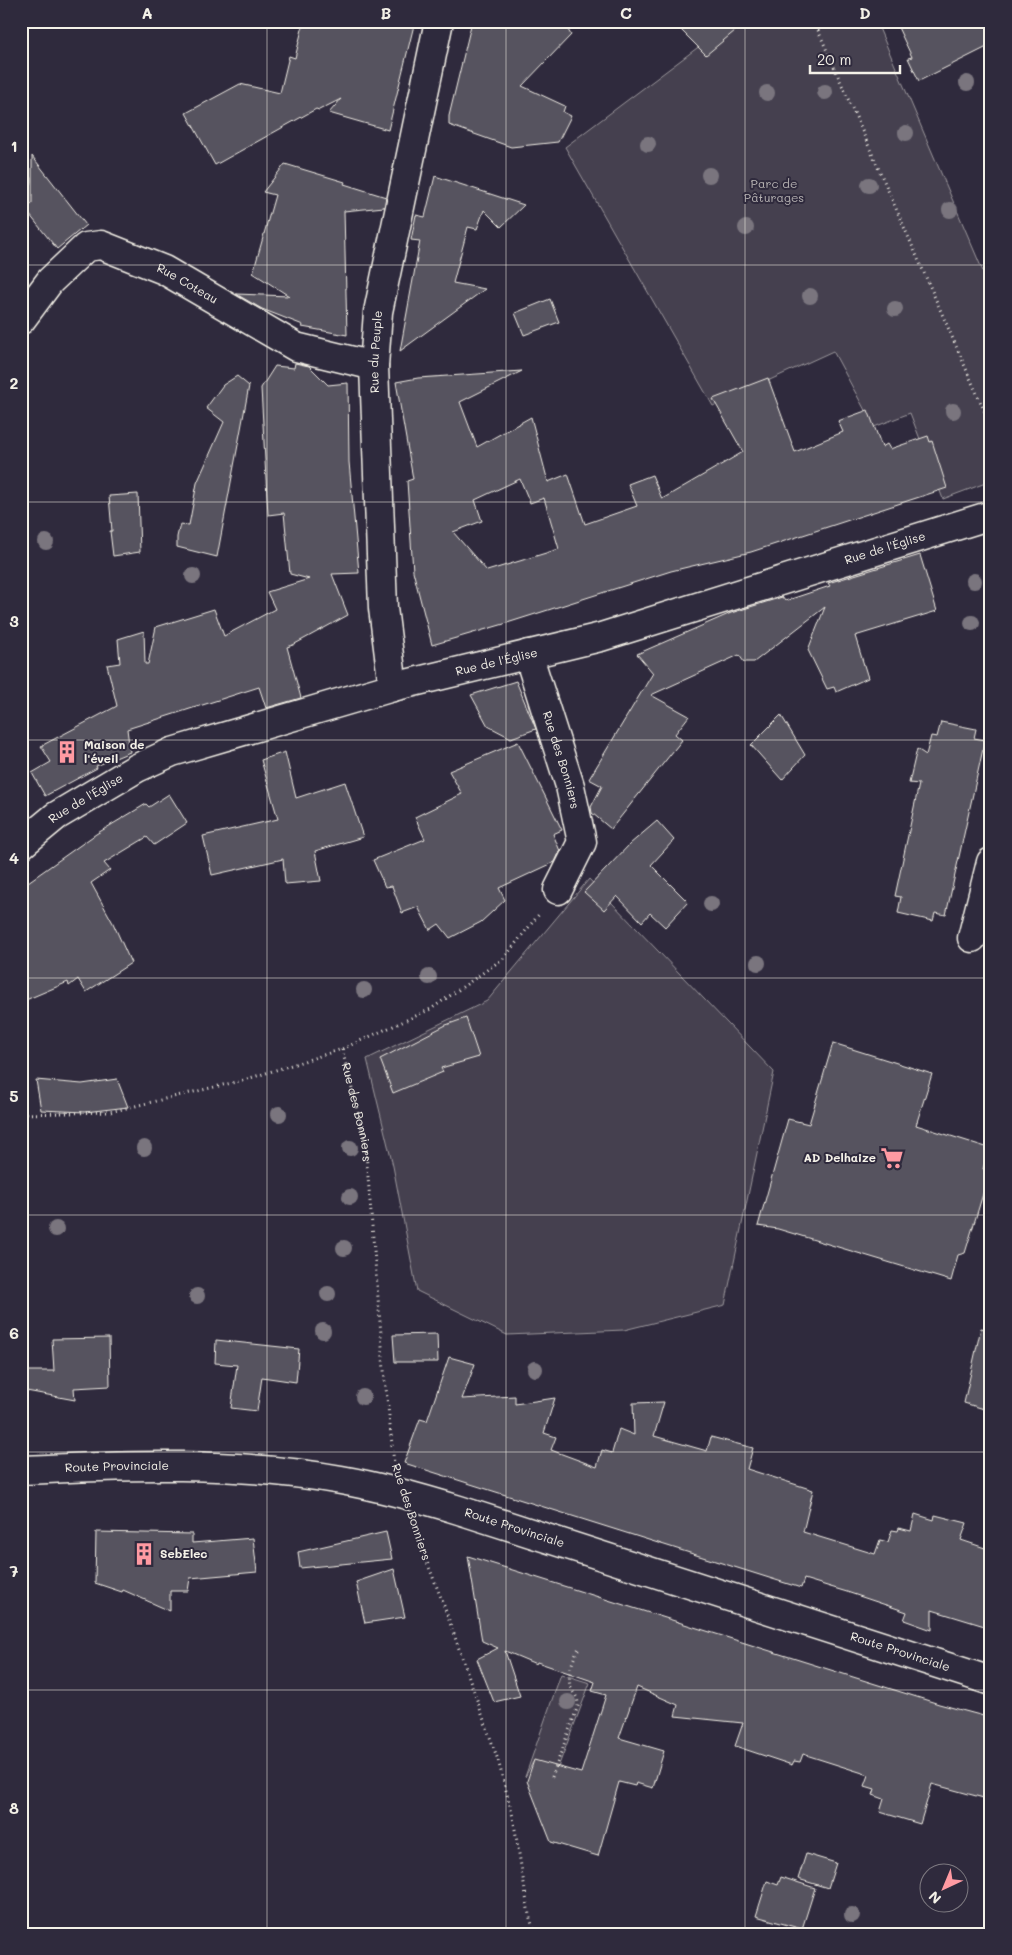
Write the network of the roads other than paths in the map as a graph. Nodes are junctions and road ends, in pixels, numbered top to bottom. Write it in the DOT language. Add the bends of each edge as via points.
graph roads {
  1 [pos="439,21"];
  2 [pos="21,320"];
  3 [pos="374,366"];
  4 [pos="991,515"];
  5 [pos="528,654"];
  6 [pos="393,687"];
  7 [pos="21,845"];
  8 [pos="991,862"];
  9 [pos="558,890"];
  10 [pos="972,938"];
  11 [pos="21,1470"];
  12 [pos="991,1681"];
  1 -- 3 [label="street, Rue du Peuple" via="378,312"];
  2 -- 3 [label="street, Rue Coteau" via="50,281 86,247 101,245 164,270 296,348"];
  3 -- 6 [label="street, Rue du Peuple" via="383,608"];
  4 -- 5 [label="street, Rue de l'Église" via="601,636"];
  5 -- 6 [label="street, Rue de l'Église"];
  5 -- 9 [label="street, Rue des Bonniers" via="570,786 582,842"];
  6 -- 7 [label="street, Rue de l'Église" via="172,752 137,768 56,816"];
  8 -- 10 [label="street"];
  11 -- 12 [label="street, Route Provinciale" via="123,1466 230,1468 339,1479 403,1493"];
}
